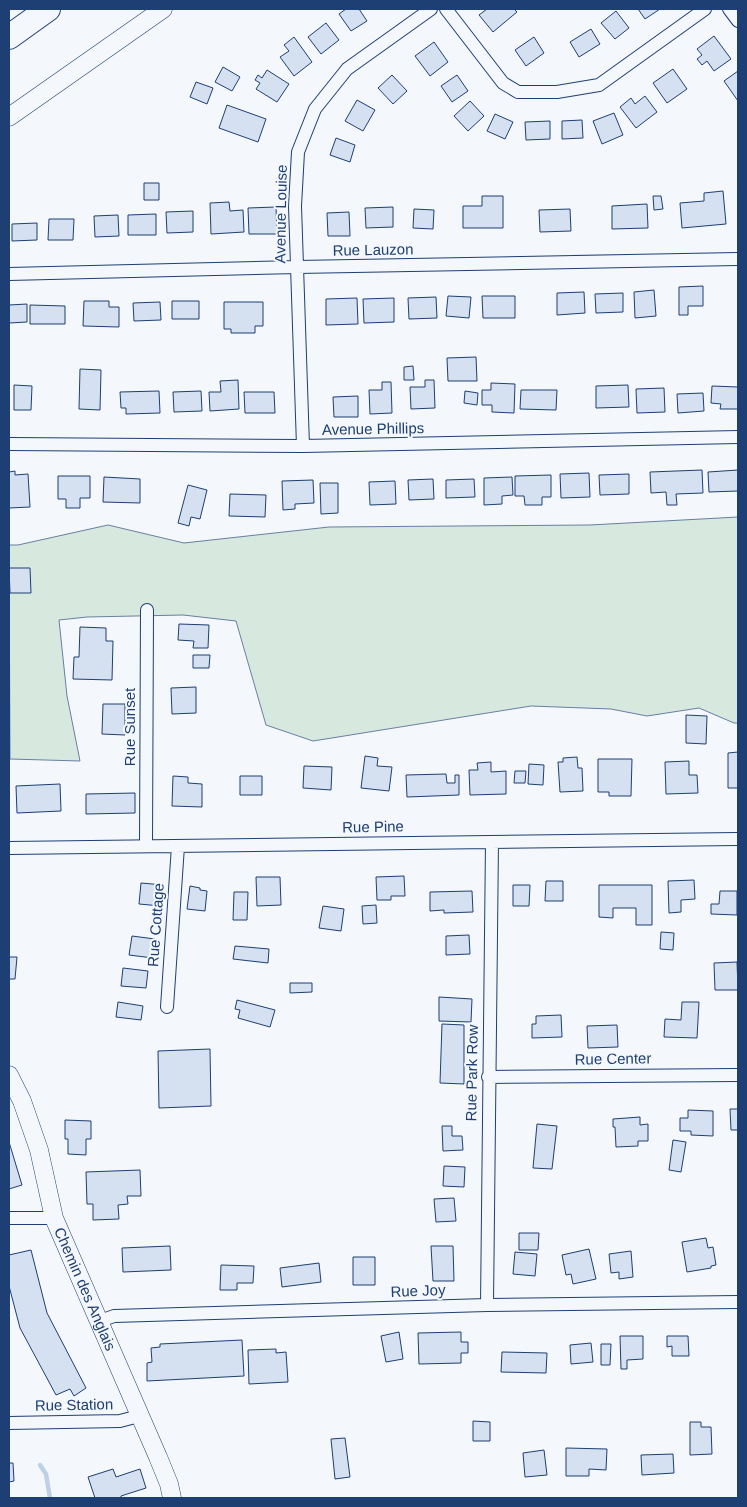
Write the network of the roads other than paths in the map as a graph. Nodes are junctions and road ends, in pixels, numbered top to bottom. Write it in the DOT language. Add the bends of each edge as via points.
graph roads {
  1 [pos="48,9"];
  2 [pos="163,9"];
  3 [pos="431,9"];
  4 [pos="446,9"];
  5 [pos="705,9"];
  6 [pos="729,9"];
  7 [pos="738,21"];
  8 [pos="9,36"];
  9 [pos="9,118"];
  10 [pos="738,259"];
  11 [pos="297,267"];
  12 [pos="9,274"];
  13 [pos="738,437"];
  14 [pos="9,444"];
  15 [pos="303,446"];
  16 [pos="147,610"];
  17 [pos="738,839"];
  18 [pos="492,842"];
  19 [pos="146,845"];
  20 [pos="178,846"];
  21 [pos="9,848"];
  22 [pos="167,1007"];
  23 [pos="738,1074"];
  24 [pos="9,1075"];
  25 [pos="488,1077"];
  26 [pos="9,1218"];
  27 [pos="54,1218"];
  28 [pos="738,1302"];
  29 [pos="487,1305"];
  30 [pos="100,1321"];
  31 [pos="139,1416"];
  32 [pos="9,1423"];
  33 [pos="172,1498"];
  1 -- 8 [label="highway"];
  2 -- 9 [label="street"];
  3 -- 11 [label="street, Avenue Louise" via="347,68 315,109 298,152"];
  4 -- 5 [label="street" via="503,83 518,92 557,92 599,85"];
  6 -- 7 [label="street"];
  10 -- 11 [label="street, Rue Lauzon"];
  11 -- 12 [label="street, Rue Lauzon"];
  11 -- 15 [label="street, Avenue Louise"];
  13 -- 15 [label="street, Avenue Phillips"];
  14 -- 15 [label="street, Avenue Phillips"];
  16 -- 19 [label="street, Rue Sunset"];
  17 -- 18 [label="street, Rue Pine"];
  18 -- 20 [label="street, Rue Pine"];
  18 -- 25 [label="street, Rue Park Row"];
  19 -- 20 [label="street, Rue Pine"];
  19 -- 21 [label="street, Rue Pine"];
  20 -- 22 [label="street, Rue Cottage"];
  23 -- 25 [label="street, Rue Center"];
  24 -- 27 [label="street, Chemin des Anglais" via="39,1150"];
  25 -- 29 [label="street, Rue Park Row"];
  26 -- 27 [label="street"];
  27 -- 30 [label="street, Chemin des Anglais"];
  28 -- 29 [label="street, Rue Joy"];
  29 -- 30 [label="street, Rue Joy" via="114,1316"];
  30 -- 31 [label="street, Chemin des Anglais"];
  31 -- 32 [label="street, Rue Station" via="120,1421"];
  31 -- 33 [label="street, Chemin des Anglais"];
}
